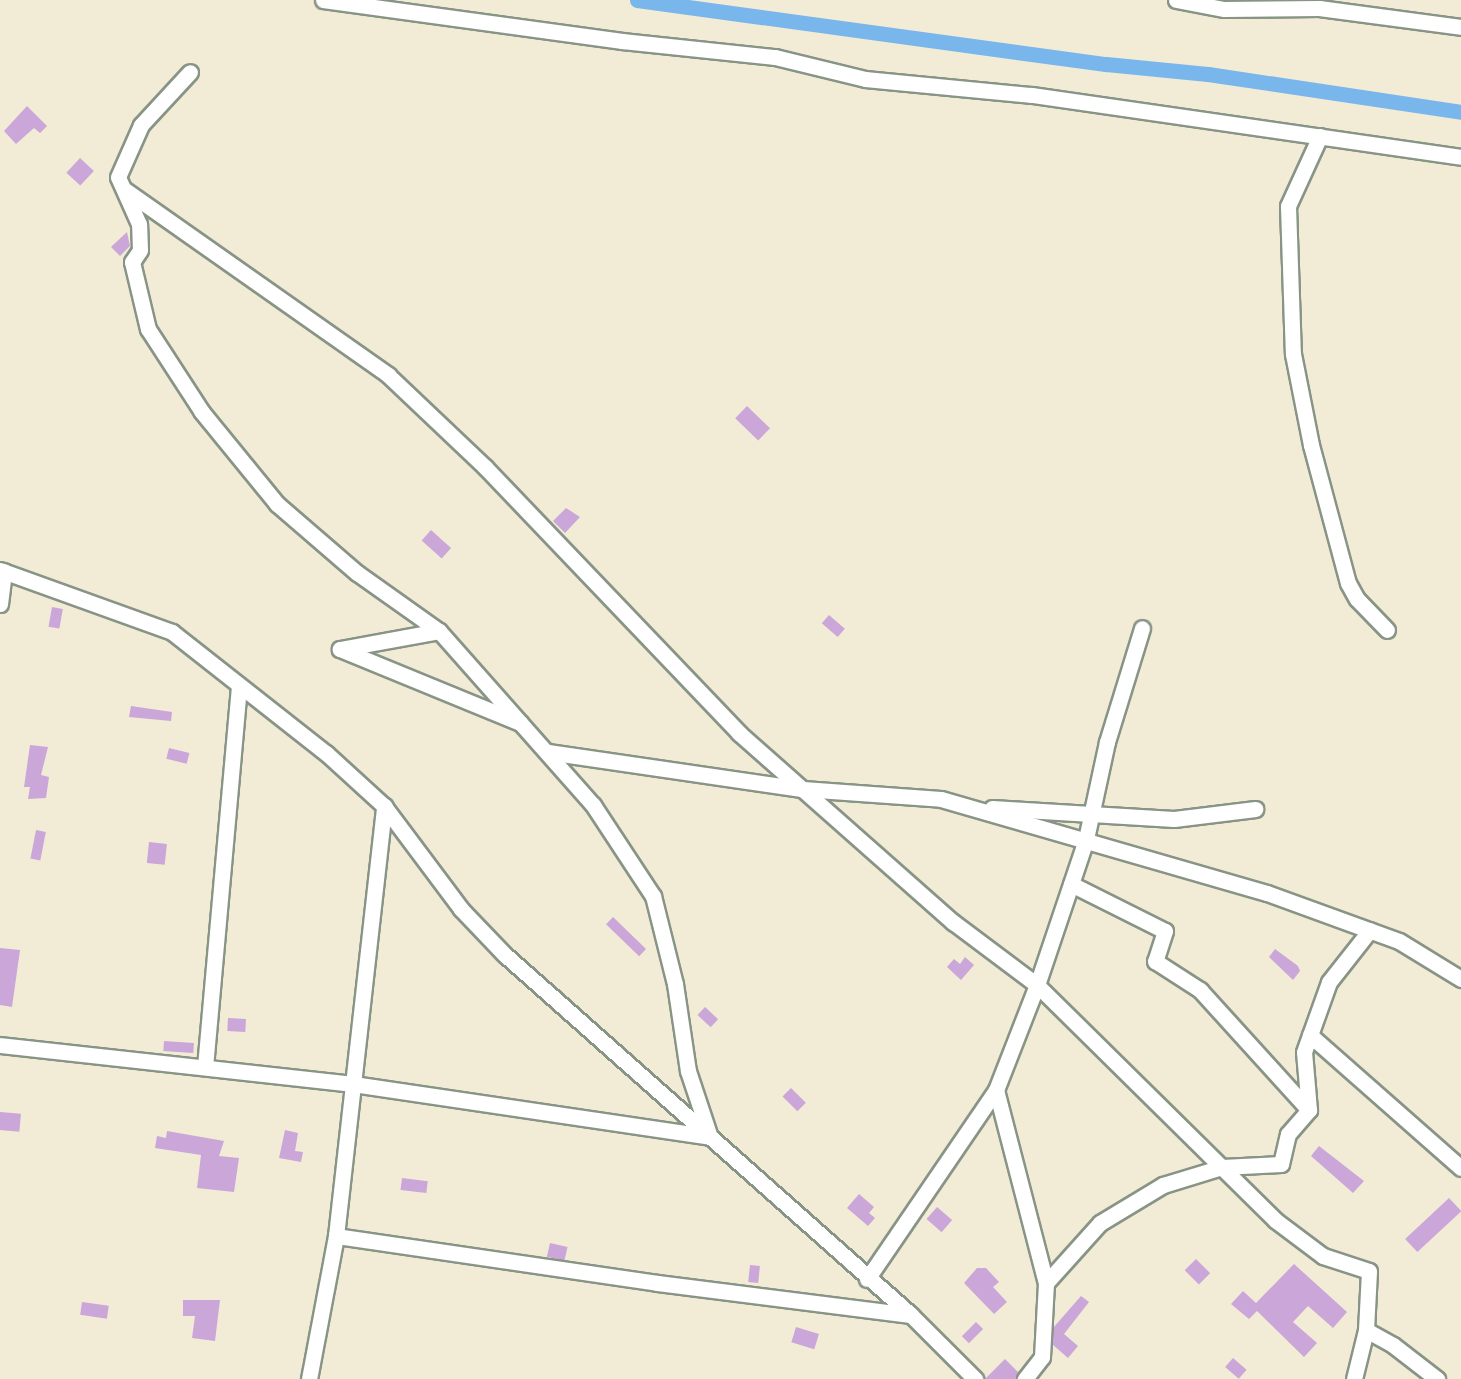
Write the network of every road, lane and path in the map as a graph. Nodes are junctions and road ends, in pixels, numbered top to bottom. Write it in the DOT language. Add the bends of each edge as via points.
graph roads {
  1 [pos="323,0"];
  2 [pos="1176,0"];
  3 [pos="1461,27"];
  4 [pos="190,72"];
  5 [pos="1320,136"];
  6 [pos="1461,157"];
  7 [pos="123,189"];
  8 [pos="2,571"];
  9 [pos="0,604"];
  10 [pos="1142,628"];
  11 [pos="1387,630"];
  12 [pos="438,631"];
  13 [pos="239,687"];
  14 [pos="525,725"];
  15 [pos="548,752"];
  16 [pos="803,789"];
  17 [pos="384,806"];
  18 [pos="966,807"];
  19 [pos="1255,809"];
  20 [pos="1092,812"];
  21 [pos="1086,839"];
  22 [pos="1071,884"];
  23 [pos="1370,930"];
  24 [pos="1461,979"];
  25 [pos="1037,985"];
  26 [pos="1310,1035"];
  27 [pos="0,1045"];
  28 [pos="205,1067"];
  29 [pos="353,1084"];
  30 [pos="996,1090"];
  31 [pos="1309,1110"];
  32 [pos="710,1137"];
  33 [pos="1222,1167"];
  34 [pos="1461,1168"];
  35 [pos="336,1236"];
  36 [pos="867,1278"];
  37 [pos="1046,1283"];
  38 [pos="911,1315"];
  39 [pos="1366,1330"];
  40 [pos="309,1379"];
  41 [pos="975,1379"];
  42 [pos="1025,1379"];
  43 [pos="1354,1379"];
  44 [pos="1437,1379"];
  1 -- 5 [label="street" via="795,60 865,79 1032,95"];
  2 -- 3 [label="street" via="1234,9 1319,8"];
  4 -- 7 [label="street" via="141,124 118,177"];
  5 -- 6 [label="street"];
  5 -- 11 [label="street" via="1288,206 1293,354 1311,445 1348,583 1357,599"];
  7 -- 12 [label="street" via="139,224 140,250 132,262 148,329 202,412 277,504 357,573"];
  7 -- 16 [label="street" via="387,375 485,467 739,733"];
  8 -- 9 [label="street"];
  8 -- 13 [label="street" via="162,626"];
  10 -- 20 [label="street" via="1107,742"];
  12 -- 14 [label="street"];
  12 -- 14 [label="street" via="340,649"];
  13 -- 17 [label="street" via="326,753"];
  13 -- 28 [label="street"];
  14 -- 15 [label="street"];
  15 -- 16 [label="street"];
  15 -- 32 [label="street" via="593,805 653,896 675,984 688,1071"];
  16 -- 18 [label="street" via="940,799"];
  16 -- 25 [label="street" via="953,922"];
  17 -- 29 [label="street"];
  17 -- 32 [label="street" via="461,909 504,954"];
  18 -- 20 [label="street"];
  18 -- 21 [label="street"];
  19 -- 20 [label="street" via="1174,819"];
  20 -- 21 [label="street"];
  21 -- 22 [label="street"];
  21 -- 23 [label="street" via="1267,893"];
  22 -- 25 [label="street"];
  22 -- 31 [label="street" via="1165,931 1155,961 1200,990"];
  23 -- 24 [label="street" via="1399,941"];
  23 -- 26 [label="street" via="1329,982"];
  25 -- 30 [label="street"];
  25 -- 33 [label="street"];
  26 -- 31 [label="street" via="1304,1052"];
  26 -- 34 [label="street"];
  27 -- 28 [label="street"];
  28 -- 29 [label="street"];
  29 -- 32 [label="street"];
  29 -- 35 [label="street"];
  30 -- 36 [label="street"];
  30 -- 37 [label="street"];
  31 -- 33 [label="street" via="1288,1134 1281,1164"];
  32 -- 36 [label="street"];
  33 -- 37 [label="street" via="1163,1185 1100,1223"];
  33 -- 39 [label="street" via="1275,1220 1323,1256 1369,1271"];
  35 -- 38 [label="street"];
  35 -- 40 [label="street"];
  36 -- 38 [label="street"];
  37 -- 42 [label="street" via="1042,1357"];
  38 -- 41 [label="street"];
  39 -- 43 [label="street"];
  39 -- 44 [label="street"];
}
